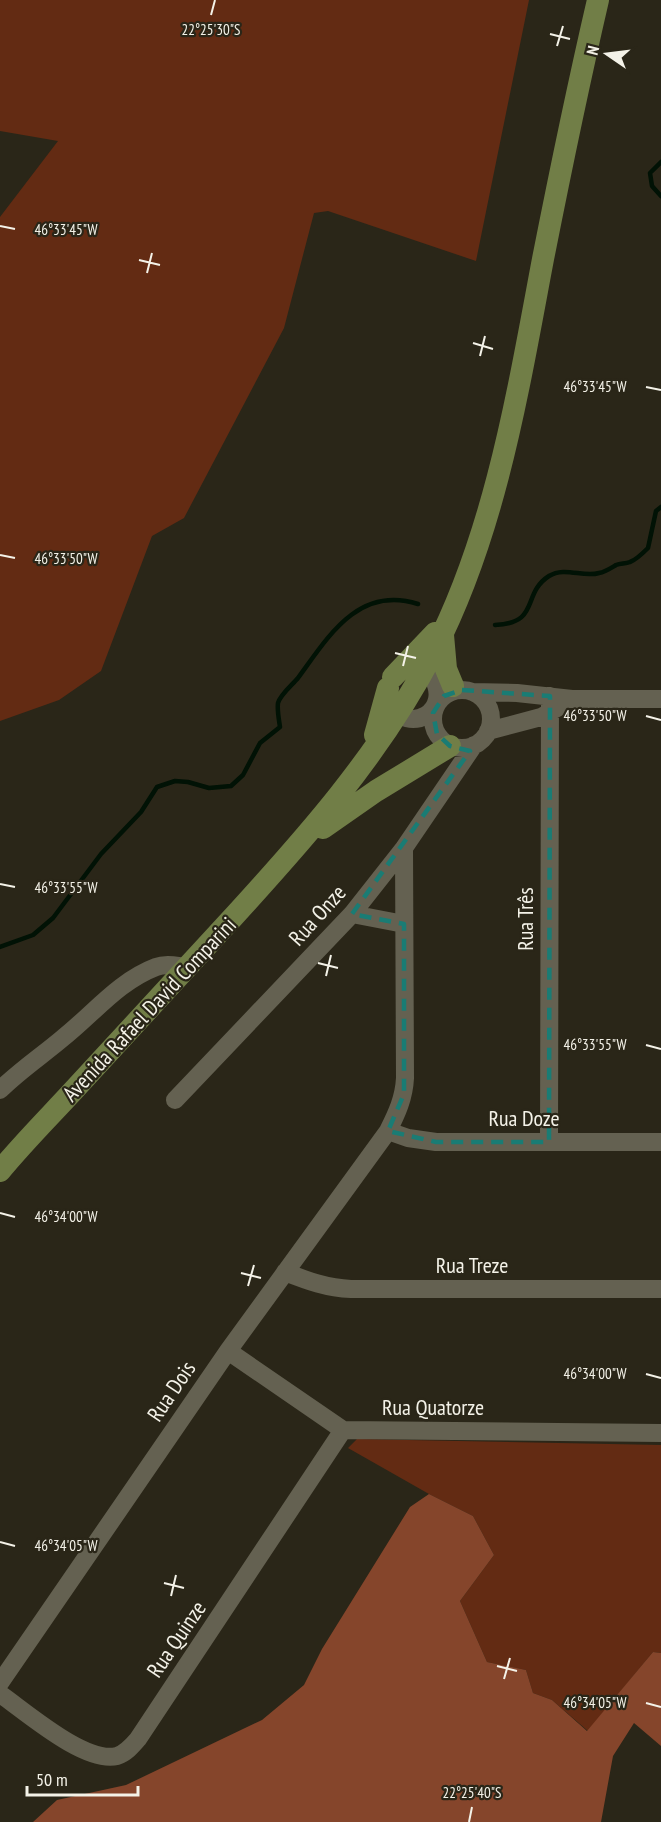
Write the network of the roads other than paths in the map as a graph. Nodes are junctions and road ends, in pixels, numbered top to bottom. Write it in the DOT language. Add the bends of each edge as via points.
graph roads {
  1 [pos="598,0"];
  2 [pos="447,624"];
  3 [pos="391,682"];
  4 [pos="448,683"];
  5 [pos="661,699"];
  6 [pos="550,705"];
  7 [pos="436,706"];
  8 [pos="407,717"];
  9 [pos="488,731"];
  10 [pos="444,740"];
  11 [pos="474,745"];
  12 [pos="369,756"];
  13 [pos="298,847"];
  14 [pos="404,848"];
  15 [pos="352,914"];
  16 [pos="404,924"];
  17 [pos="188,967"];
  18 [pos="0,1090"];
  19 [pos="175,1100"];
  20 [pos="388,1131"];
  21 [pos="661,1142"];
  22 [pos="549,1143"];
  23 [pos="0,1171"];
  24 [pos="285,1272"];
  25 [pos="661,1289"];
  26 [pos="228,1351"];
  27 [pos="344,1430"];
  28 [pos="661,1432"];
  29 [pos="0,1683"];
  30 [pos="0,1694"];
  1 -- 2 [label="main road" via="530,338 497,480"];
  2 -- 3 [label="main road"];
  2 -- 4 [label="main road"];
  2 -- 4 [label="main road" via="444,661"];
  3 -- 4 [label="street" via="407,668"];
  3 -- 8 [label="street" via="387,699"];
  3 -- 12 [label="main road"];
  4 -- 6 [label="street" via="517,693"];
  4 -- 7 [label="street" via="438,691"];
  4 -- 8 [label="main road"];
  4 -- 9 [label="street" via="482,699 488,709"];
  5 -- 6 [label="street" via="572,699"];
  6 -- 9 [label="street" via="529,721"];
  6 -- 22 [label="street, Rua Três"];
  7 -- 8 [label="street" via="424,717"];
  7 -- 10 [label="street" via="433,720"];
  8 -- 10 [label="street"];
  8 -- 12 [label="main road"];
  9 -- 11 [label="street, Rua Onze"];
  10 -- 11 [label="street" via="462,748"];
  10 -- 13 [label="main road"];
  11 -- 14 [label="street, Rua Onze"];
  12 -- 13 [label="main road"];
  13 -- 17 [label="main road, Avenida Rafael David Comparini"];
  14 -- 15 [label="street, Rua Onze"];
  14 -- 16 [label="street, Rua Dois"];
  15 -- 16 [label="street"];
  15 -- 19 [label="street, Rua Onze"];
  16 -- 20 [label="street, Rua Dois" via="404,1094"];
  17 -- 18 [label="street" via="158,966 123,985"];
  17 -- 23 [label="main road, Avenida Rafael David Comparini"];
  20 -- 22 [label="street, Rua Doze" via="436,1142"];
  20 -- 24 [label="street, Rua Dois"];
  21 -- 22 [label="street, Rua Doze"];
  24 -- 25 [label="street, Rua Treze" via="331,1288"];
  24 -- 26 [label="street, Rua Dois"];
  26 -- 27 [label="street"];
  26 -- 29 [label="street, Rua Dois"];
  27 -- 28 [label="street, Rua Quatorze"];
  27 -- 30 [label="street, Rua Quinze" via="128,1750 104,1757 89,1753"];
}
